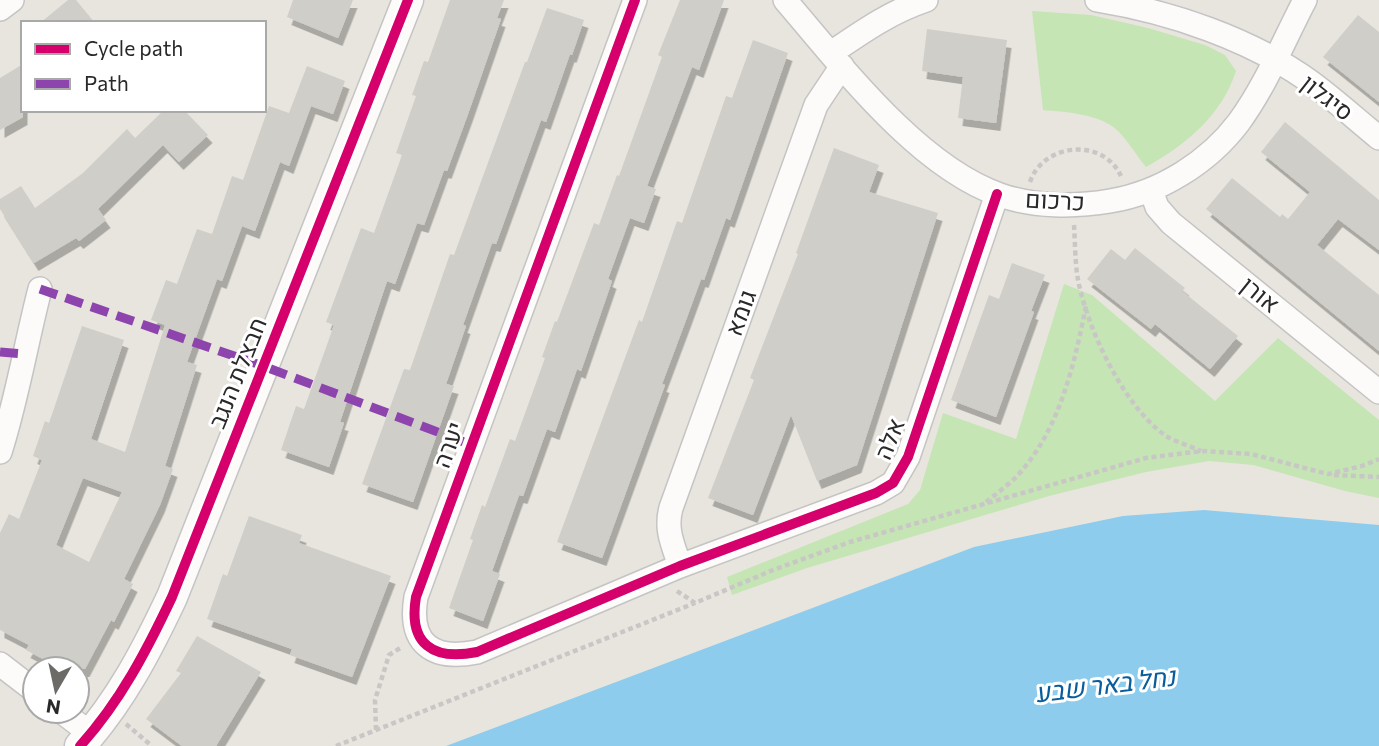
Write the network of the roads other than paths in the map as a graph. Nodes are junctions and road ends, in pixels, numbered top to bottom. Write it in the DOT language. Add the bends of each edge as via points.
graph roads {
  1 [pos="12,0"];
  2 [pos="408,0"];
  3 [pos="635,0"];
  4 [pos="785,0"];
  5 [pos="926,0"];
  6 [pos="1097,0"];
  7 [pos="1304,0"];
  8 [pos="0,9"];
  9 [pos="836,59"];
  10 [pos="1274,60"];
  11 [pos="1379,138"];
  12 [pos="1141,193"];
  13 [pos="997,194"];
  14 [pos="40,289"];
  15 [pos="1379,391"];
  16 [pos="0,452"];
  17 [pos="680,566"];
  18 [pos="0,664"];
  19 [pos="21,680"];
  20 [pos="73,725"];
  21 [pos="85,740"];
  1 -- 8 [label="street"];
  2 -- 21 [label="street, חבצלת הנגב" via="172,597 119,696"];
  3 -- 17 [label="street, יערה" via="416,597 413,616 418,637 430,649 459,656"];
  4 -- 9 [label="street, כרכום"];
  5 -- 9 [label="street" via="875,23"];
  6 -- 10 [label="street, סיגלון" via="1195,25"];
  7 -- 10 [label="street, כרכום"];
  9 -- 13 [label="street, כרכום" via="925,150 966,180"];
  9 -- 17 [label="street, גומא" via="671,508 668,532"];
  10 -- 11 [label="street, סיגלון" via="1312,83"];
  10 -- 12 [label="street, כרכום" via="1239,121 1215,149"];
  12 -- 13 [label="street, כרכום" via="1084,205 1024,201"];
  12 -- 15 [label="street, אורן" via="1171,223"];
  13 -- 17 [label="street, אלה" via="908,457 893,483"];
  14 -- 16 [label="street"];
  18 -- 19 [label="street"];
  20 -- 21 [label="street"];
}
